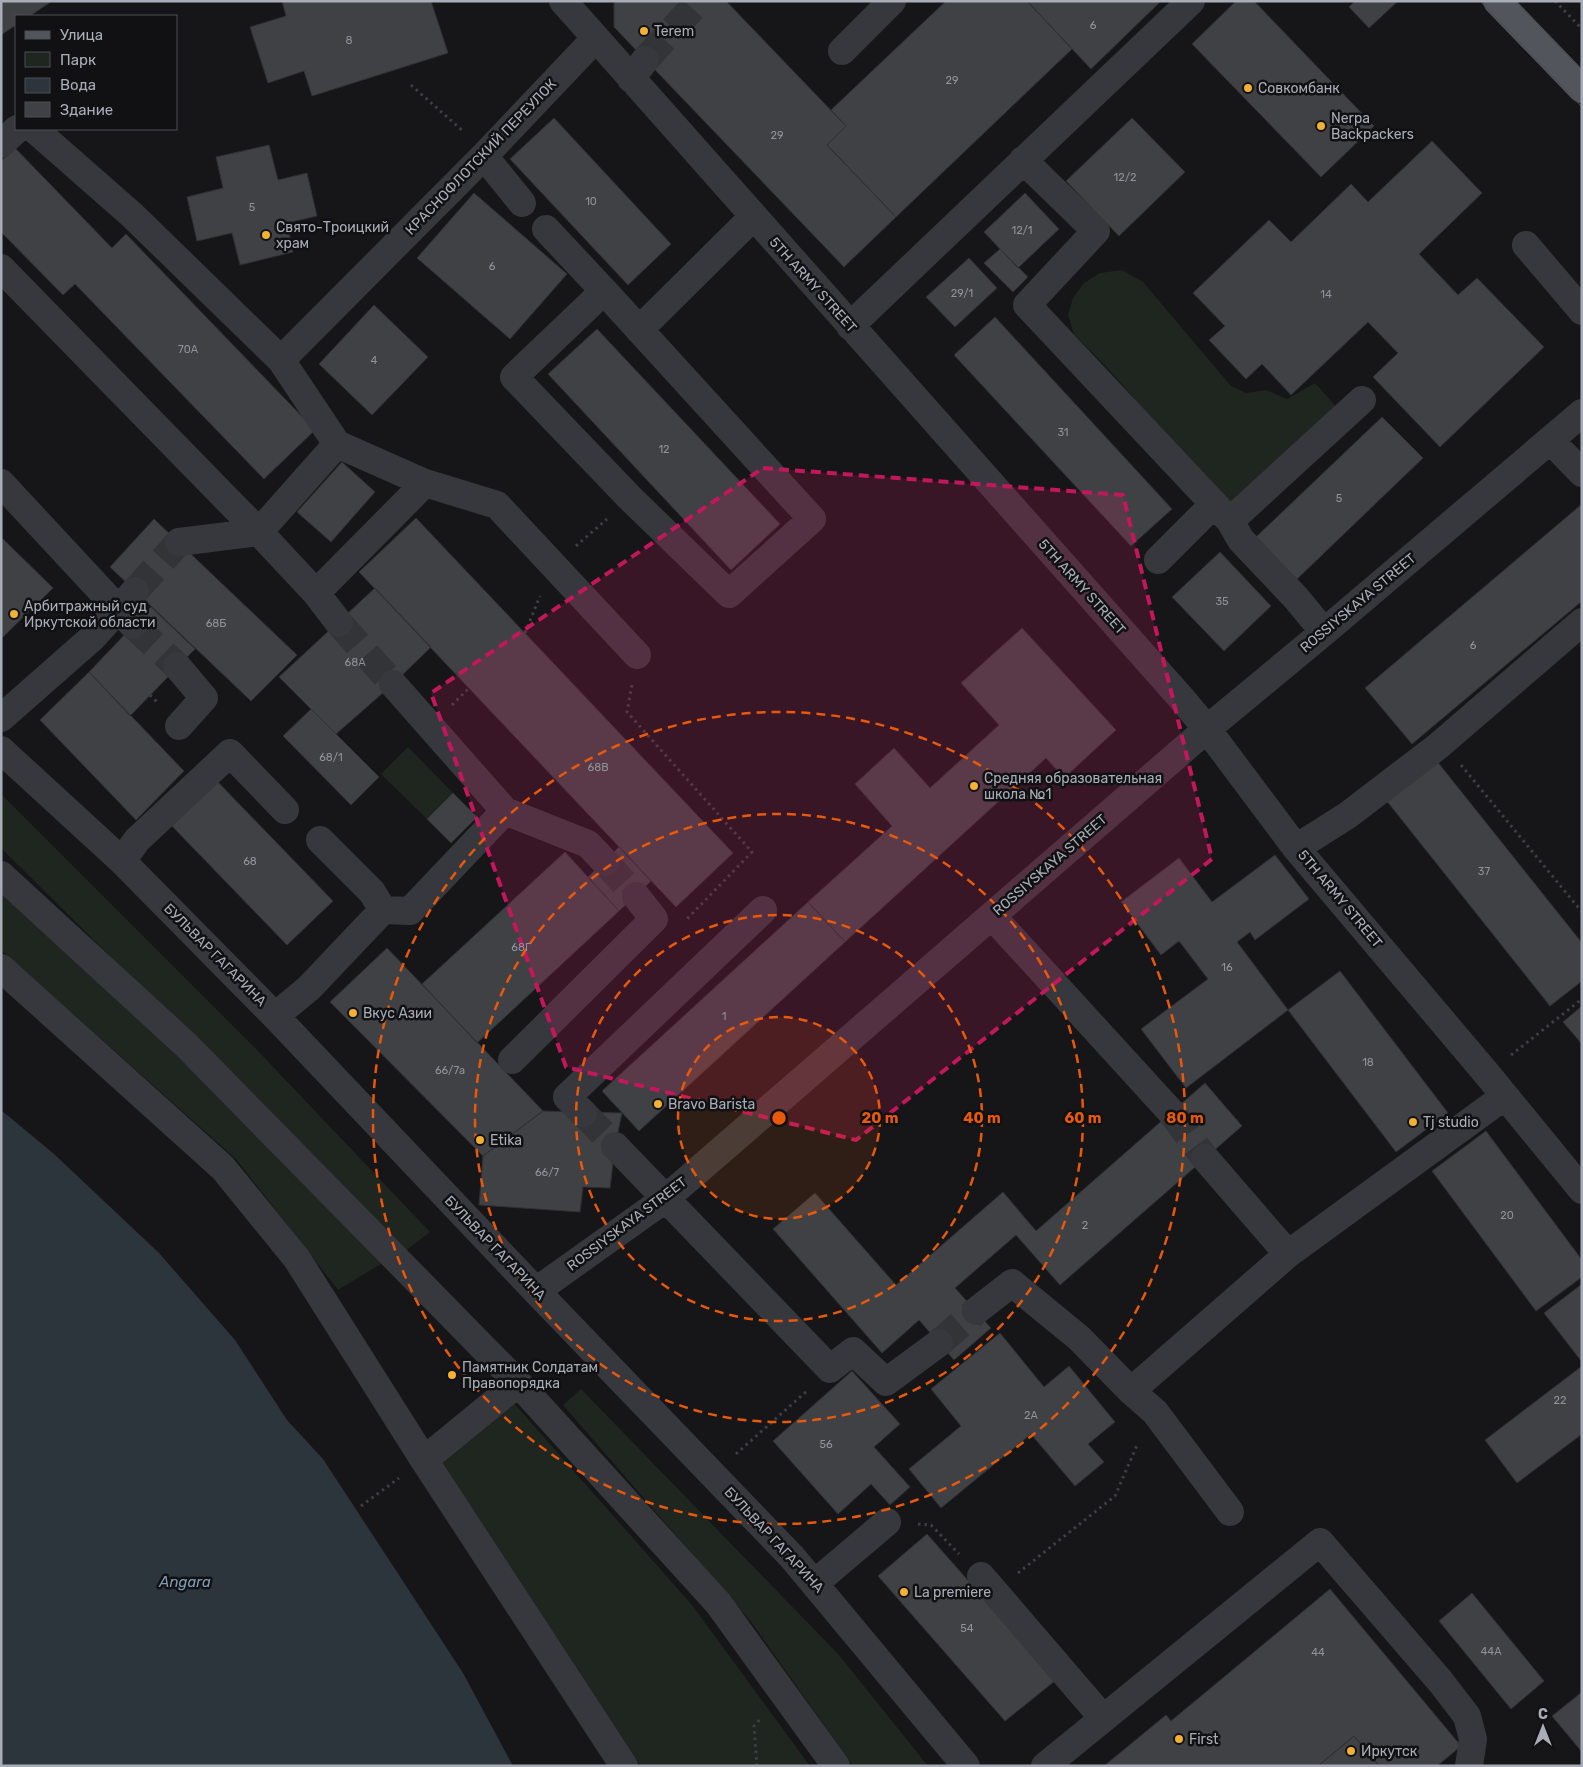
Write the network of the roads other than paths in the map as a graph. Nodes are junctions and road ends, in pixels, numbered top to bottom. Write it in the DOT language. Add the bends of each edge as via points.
graph roads {
  1 [pos="563,1"];
  2 [pos="892,1"];
  3 [pos="1191,1"];
  4 [pos="1496,1"];
  5 [pos="595,39"];
  6 [pos="842,50"];
  7 [pos="1582,89"];
  8 [pos="16,130"];
  9 [pos="35,130"];
  10 [pos="1,144"];
  11 [pos="477,146"];
  12 [pos="1023,160"];
  13 [pos="522,203"];
  14 [pos="753,217"];
  15 [pos="546,229"];
  16 [pos="1526,245"];
  17 [pos="1,268"];
  18 [pos="604,291"];
  19 [pos="1582,311"];
  20 [pos="850,326"];
  21 [pos="640,330"];
  22 [pos="281,360"];
  23 [pos="1362,400"];
  24 [pos="1582,413"];
  25 [pos="1550,440"];
  26 [pos="337,444"];
  27 [pos="1582,473"];
  28 [pos="1,483"];
  29 [pos="425,483"];
  30 [pos="1222,512"];
  31 [pos="259,532"];
  32 [pos="179,542"];
  33 [pos="1158,560"];
  34 [pos="316,593"];
  35 [pos="339,622"];
  36 [pos="1582,622"];
  37 [pos="1324,632"];
  38 [pos="637,655"];
  39 [pos="177,666"];
  40 [pos="393,684"];
  41 [pos="1,718"];
  42 [pos="179,726"];
  43 [pos="1207,728"];
  44 [pos="1,750"];
  45 [pos="284,810"];
  46 [pos="505,811"];
  47 [pos="320,840"];
  48 [pos="1296,848"];
  49 [pos="122,860"];
  50 [pos="604,862"];
  51 [pos="1,875"];
  52 [pos="636,896"];
  53 [pos="383,910"];
  54 [pos="763,910"];
  55 [pos="992,916"];
  56 [pos="1,968"];
  57 [pos="275,1016"];
  58 [pos="512,1060"];
  59 [pos="1505,1096"];
  60 [pos="1172,1112"];
  61 [pos="583,1113"];
  62 [pos="615,1146"];
  63 [pos="1205,1158"];
  64 [pos="1582,1190"];
  65 [pos="665,1199"];
  66 [pos="1288,1254"];
  67 [pos="536,1292"];
  68 [pos="976,1311"];
  69 [pos="939,1343"];
  70 [pos="518,1383"];
  71 [pos="1131,1391"];
  72 [pos="424,1460"];
  73 [pos="1230,1512"];
  74 [pos="887,1522"];
  75 [pos="815,1583"];
  76 [pos="987,1584"];
  77 [pos="1103,1718"];
  78 [pos="624,1766"];
  79 [pos="836,1766"];
  80 [pos="966,1766"];
  81 [pos="1045,1766"];
  82 [pos="1470,1766"];
  1 -- 5 [label="street, 5TH ARMY STREET"];
  2 -- 6 [label="street"];
  3 -- 12 [label="street"];
  4 -- 7 [label="main road"];
  5 -- 11 [label="street, КРАСНОФЛОТСКИЙ ПЕРЕУЛОК"];
  5 -- 14 [label="street, 5TH ARMY STREET" via="638,69"];
  8 -- 10 [label="street"];
  9 -- 22 [label="street" via="132,215"];
  11 -- 13 [label="street"];
  11 -- 22 [label="street, КРАСНОФЛОТСКИЙ ПЕРЕУЛОК"];
  12 -- 20 [label="street"];
  12 -- 30 [label="street" via="1096,231 1027,305"];
  14 -- 20 [label="street, 5TH ARMY STREET"];
  14 -- 21 [label="street"];
  15 -- 18 [label="street"];
  16 -- 19 [label="street"];
  17 -- 31 [label="street"];
  18 -- 21 [label="street"];
  18 -- 21 [label="street" via="514,377 629,497 729,594 812,519"];
  20 -- 43 [label="street, 5TH ARMY STREET"];
  22 -- 26 [label="street"];
  23 -- 30 [label="street"];
  24 -- 25 [label="street, ROSSIYSKAYA STREET"];
  25 -- 27 [label="street"];
  25 -- 37 [label="street, ROSSIYSKAYA STREET"];
  26 -- 29 [label="street"];
  26 -- 31 [label="street"];
  28 -- 41 [label="street" via="129,609"];
  29 -- 34 [label="street"];
  29 -- 38 [label="street" via="497,505 525,550"];
  30 -- 33 [label="street"];
  30 -- 37 [label="street" via="1241,540"];
  31 -- 32 [label="street"];
  31 -- 34 [label="street"];
  34 -- 35 [label="street"];
  36 -- 48 [label="street" via="1443,743 1348,815"];
  37 -- 43 [label="street, ROSSIYSKAYA STREET"];
  39 -- 42 [label="street" via="204,698"];
  40 -- 46 [label="street"];
  43 -- 48 [label="street, 5TH ARMY STREET"];
  43 -- 55 [label="street, ROSSIYSKAYA STREET"];
  44 -- 49 [label="street, БУЛЬВАР ГАГАРИНА"];
  45 -- 49 [label="street" via="230,753 137,840"];
  46 -- 50 [label="street" via="588,844"];
  46 -- 53 [label="street" via="410,911"];
  47 -- 53 [label="street" via="372,892"];
  48 -- 59 [label="street, 5TH ARMY STREET"];
  49 -- 57 [label="street, БУЛЬВАР ГАГАРИНА"];
  51 -- 70 [label="street" via="186,1045"];
  52 -- 58 [label="street" via="654,919"];
  53 -- 57 [label="street" via="309,988"];
  54 -- 61 [label="street" via="568,1097"];
  55 -- 60 [label="street"];
  55 -- 65 [label="street, ROSSIYSKAYA STREET"];
  56 -- 72 [label="street" via="223,1168 297,1259"];
  57 -- 67 [label="street, БУЛЬВАР ГАГАРИНА"];
  59 -- 64 [label="street, 5TH ARMY STREET"];
  59 -- 66 [label="street"];
  62 -- 65 [label="street"];
  63 -- 66 [label="street"];
  65 -- 67 [label="street, ROSSIYSKAYA STREET"];
  65 -- 69 [label="street" via="830,1369 853,1351 886,1382"];
  66 -- 71 [label="street"];
  67 -- 75 [label="street, БУЛЬВАР ГАГАРИНА"];
  68 -- 71 [label="street" via="1012,1283 1079,1338"];
  70 -- 72 [label="street"];
  70 -- 79 [label="street" via="718,1603"];
  71 -- 73 [label="street" via="1154,1412"];
  72 -- 78 [label="street"];
  74 -- 75 [label="street"];
  75 -- 80 [label="street, БУЛЬВАР ГАГАРИНА"];
  76 -- 77 [label="street"];
  77 -- 81 [label="street"];
  77 -- 82 [label="street" via="1320,1542 1467,1716 1474,1739"];
}
